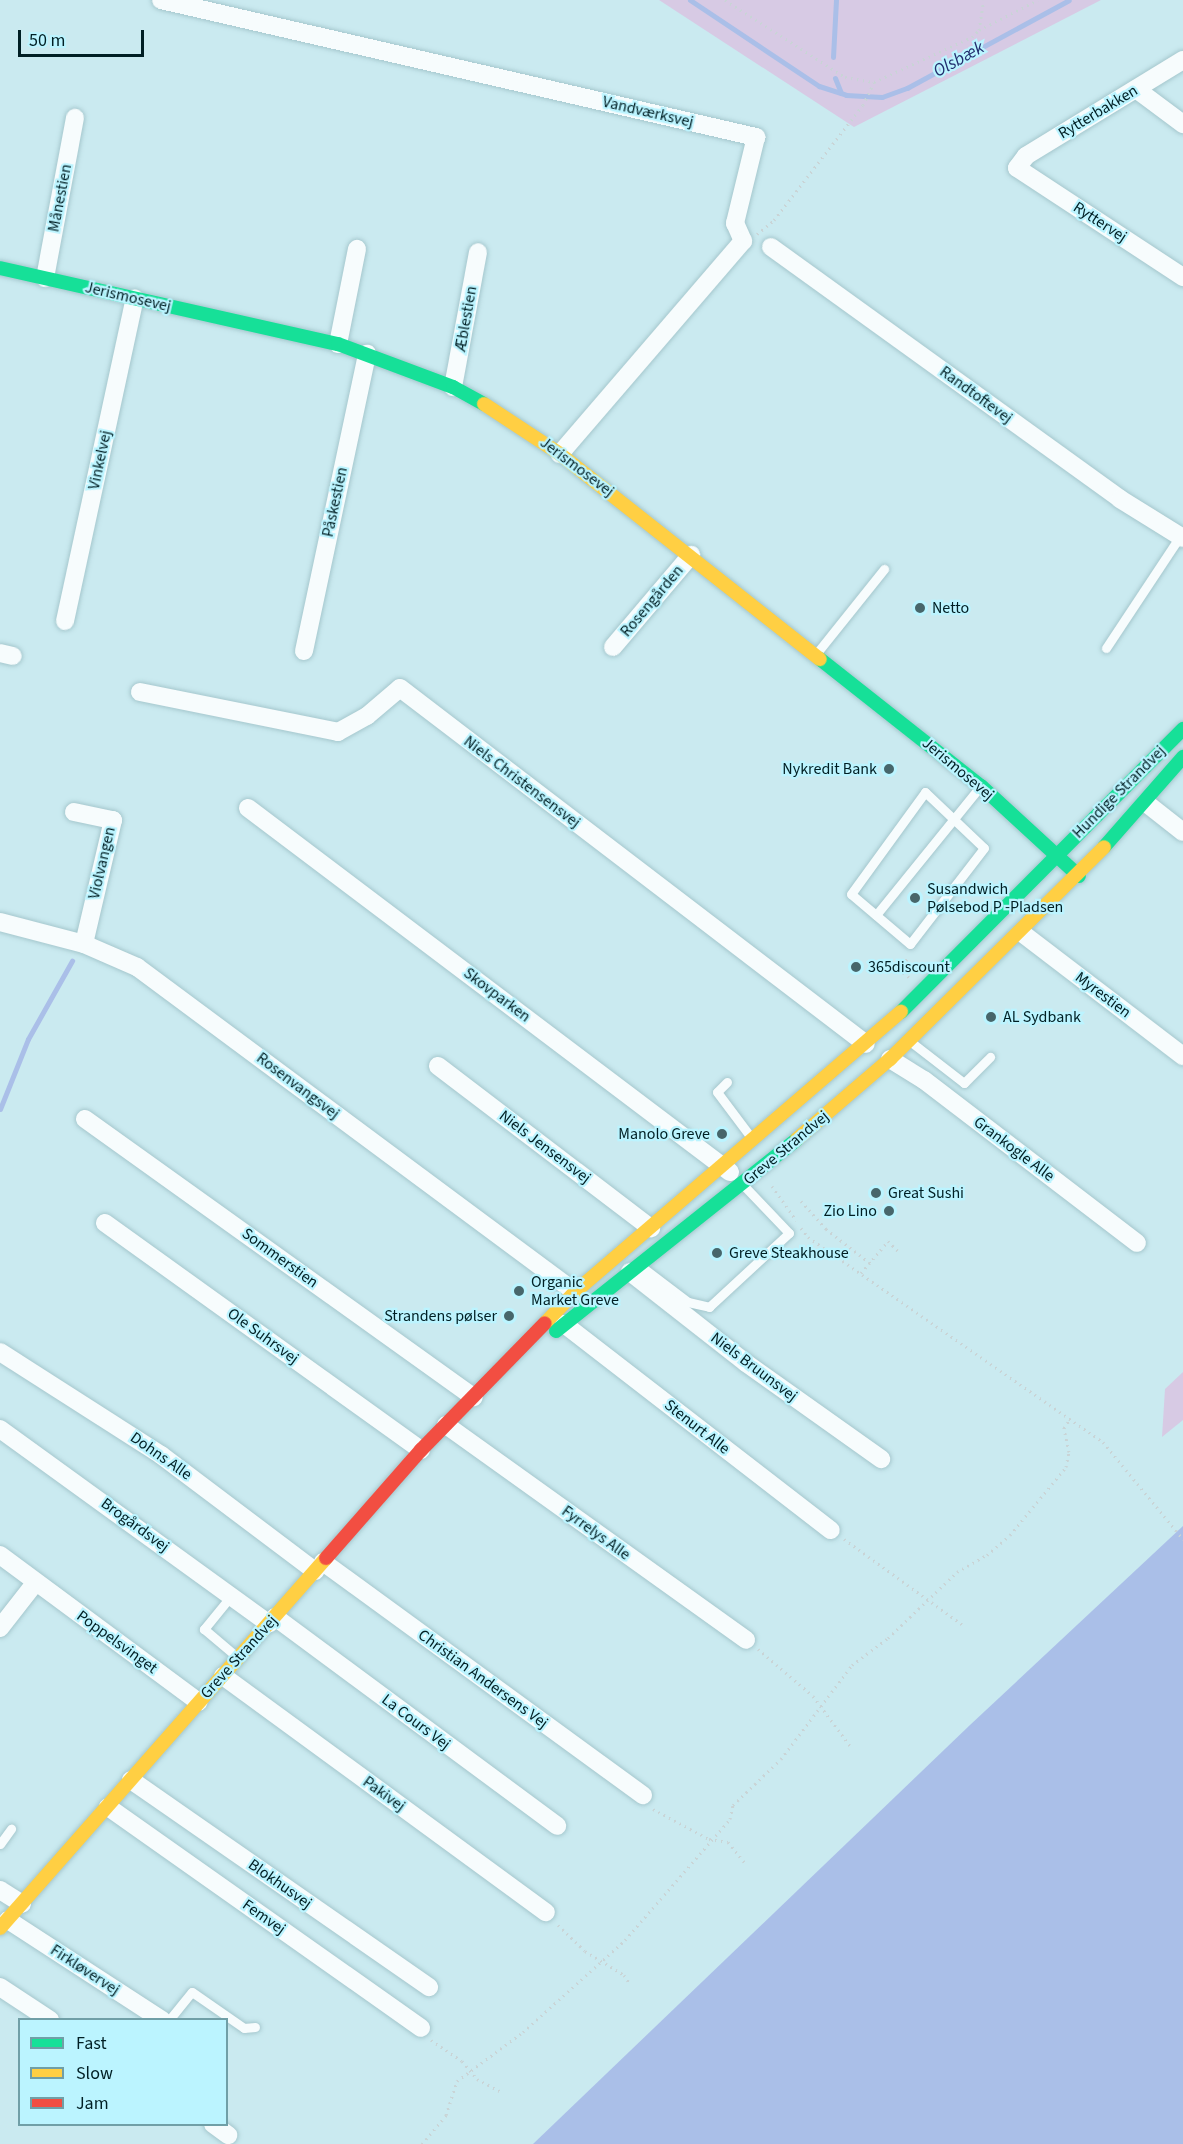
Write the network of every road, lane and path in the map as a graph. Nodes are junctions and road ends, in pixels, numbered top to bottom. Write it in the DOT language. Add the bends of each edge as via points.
graph roads {
  1 [pos="161,0"];
  2 [pos="725,0"];
  3 [pos="984,0"];
  4 [pos="1038,0"];
  5 [pos="979,30"];
  6 [pos="1183,60"];
  7 [pos="874,82"];
  8 [pos="1136,89"];
  9 [pos="75,118"];
  10 [pos="1183,124"];
  11 [pos="1017,168"];
  12 [pos="743,241"];
  13 [pos="771,247"];
  14 [pos="357,249"];
  15 [pos="478,252"];
  16 [pos="0,268"];
  17 [pos="1183,277"];
  18 [pos="45,278"];
  19 [pos="135,298"];
  20 [pos="338,344"];
  21 [pos="367,354"];
  22 [pos="453,387"];
  23 [pos="560,454"];
  24 [pos="1182,537"];
  25 [pos="691,555"];
  26 [pos="884,569"];
  27 [pos="65,621"];
  28 [pos="613,647"];
  29 [pos="1107,648"];
  30 [pos="304,651"];
  31 [pos="816,654"];
  32 [pos="140,692"];
  33 [pos="1183,729"];
  34 [pos="1183,757"];
  35 [pos="981,786"];
  36 [pos="1146,802"];
  37 [pos="248,808"];
  38 [pos="74,812"];
  39 [pos="954,820"];
  40 [pos="1183,832"];
  41 [pos="1056,855"];
  42 [pos="1079,876"];
  43 [pos="876,915"];
  44 [pos="3,928"];
  45 [pos="1022,933"];
  46 [pos="84,944"];
  47 [pos="910,944"];
  48 [pos="925,989"];
  49 [pos="909,1040"];
  50 [pos="866,1044"];
  51 [pos="1183,1056"];
  52 [pos="990,1057"];
  53 [pos="890,1059"];
  54 [pos="438,1066"];
  55 [pos="727,1082"];
  56 [pos="86,1119"];
  57 [pos="754,1142"];
  58 [pos="725,1167"];
  59 [pos="761,1170"];
  60 [pos="743,1185"];
  61 [pos="801,1201"];
  62 [pos="105,1223"];
  63 [pos="651,1228"];
  64 [pos="1137,1243"];
  65 [pos="898,1251"];
  66 [pos="870,1263"];
  67 [pos="634,1269"];
  68 [pos="861,1273"];
  69 [pos="574,1292"];
  70 [pos="564,1324"];
  71 [pos="0,1352"];
  72 [pos="474,1397"];
  73 [pos="1070,1419"];
  74 [pos="446,1425"];
  75 [pos="0,1429"];
  76 [pos="421,1450"];
  77 [pos="881,1459"];
  78 [pos="831,1530"];
  79 [pos="1183,1539"];
  80 [pos="0,1556"];
  81 [pos="319,1567"];
  82 [pos="36,1582"];
  83 [pos="231,1596"];
  84 [pos="926,1602"];
  85 [pos="272,1620"];
  86 [pos="964,1626"];
  87 [pos="0,1628"];
  88 [pos="746,1640"];
  89 [pos="239,1658"];
  90 [pos="223,1676"];
  91 [pos="199,1702"];
  92 [pos="822,1705"];
  93 [pos="851,1747"];
  94 [pos="131,1780"];
  95 [pos="643,1795"];
  96 [pos="108,1807"];
  97 [pos="557,1826"];
  98 [pos="11,1829"];
  99 [pos="709,1839"];
  100 [pos="0,1844"];
  101 [pos="744,1862"];
  102 [pos="0,1890"];
  103 [pos="22,1904"];
  104 [pos="546,1912"];
  105 [pos="3,1927"];
  106 [pos="600,1961"];
  107 [pos="630,1984"];
  108 [pos="0,1987"];
  109 [pos="429,1987"];
  110 [pos="48,2018"];
  111 [pos="160,2018"];
  112 [pos="170,2018"];
  113 [pos="255,2027"];
  114 [pos="421,2028"];
  115 [pos="468,2070"];
  116 [pos="501,2092"];
  117 [pos="216,2126"];
  118 [pos="228,2134"];
  119 [pos="422,2144"];
  1 -- 12 [label="street, Vandværksvej" via="756,136 735,223"];
  2 -- 7 [label="path" via="845,77"];
  3 -- 5 [label="path"];
  4 -- 5 [label="path"];
  5 -- 7 [label="path" via="893,76"];
  6 -- 8 [label="street, Rytterbakken"];
  7 -- 12 [label="path" via="863,105 774,220"];
  8 -- 10 [label="street"];
  8 -- 11 [label="street, Rytterbakken" via="1026,156"];
  9 -- 18 [label="street, Månestien"];
  11 -- 17 [label="street, Ryttervej"];
  12 -- 23 [label="street"];
  13 -- 24 [label="street, Randtoftevej" via="1120,500"];
  14 -- 20 [label="street"];
  15 -- 22 [label="street, Æblestien"];
  16 -- 18 [label="main road, Jerismosevej"];
  18 -- 19 [label="main road, Jerismosevej"];
  19 -- 20 [label="main road, Jerismosevej"];
  19 -- 27 [label="street, Vinkelvej"];
  20 -- 21 [label="main road, Jerismosevej"];
  21 -- 22 [label="main road, Jerismosevej"];
  21 -- 30 [label="street, Påskestien"];
  22 -- 23 [label="main road, Jerismosevej"];
  23 -- 25 [label="main road, Jerismosevej"];
  24 -- 29 [label="lane"];
  25 -- 28 [label="street, Rosengården"];
  25 -- 31 [label="main road, Jerismosevej"];
  26 -- 31 [label="lane"];
  31 -- 35 [label="main road, Jerismosevej"];
  32 -- 50 [label="street, Niels Christensensvej" via="338,732 367,716 400,688"];
  33 -- 41 [label="main road, Hundige Strandvej"];
  34 -- 36 [label="main road, Hundige Strandvej"];
  35 -- 39 [label="lane"];
  35 -- 41 [label="main road, Jerismosevej"];
  36 -- 40 [label="street"];
  36 -- 42 [label="main road, Hundige Strandvej"];
  37 -- 58 [label="street, Skovparken"];
  38 -- 46 [label="street, Violvangen" via="113,820"];
  39 -- 43 [label="lane"];
  39 -- 43 [label="lane" via="925,792 851,894"];
  39 -- 47 [label="lane" via="984,848"];
  41 -- 42 [label="main road, Jerismosevej"];
  41 -- 48 [label="main road, Greve Strandvej"];
  42 -- 45 [label="main road, Greve Strandvej"];
  43 -- 47 [label="lane"];
  44 -- 46 [label="street, Rosenvangsvej"];
  45 -- 49 [label="main road, Greve Strandvej"];
  45 -- 51 [label="street, Myrestien"];
  46 -- 69 [label="street, Rosenvangsvej" via="137,966"];
  47 -- 48 [label="path" via="909,957 899,970"];
  48 -- 50 [label="main road, Greve Strandvej"];
  49 -- 52 [label="lane" via="964,1083"];
  49 -- 53 [label="main road, Greve Strandvej"];
  50 -- 57 [label="main road, Greve Strandvej"];
  53 -- 59 [label="main road, Greve Strandvej"];
  53 -- 64 [label="street, Grankogle Alle" via="924,1080"];
  54 -- 63 [label="street, Niels Jensensvej"];
  55 -- 57 [label="lane" via="717,1092"];
  56 -- 72 [label="street, Sommerstien"];
  57 -- 58 [label="main road, Greve Strandvej"];
  58 -- 60 [label="street, Skovparken"];
  58 -- 63 [label="main road, Greve Strandvej"];
  59 -- 60 [label="main road, Greve Strandvej"];
  59 -- 68 [label="path" via="808,1237"];
  60 -- 67 [label="main road, Greve Strandvej"];
  60 -- 67 [label="lane" via="789,1233 709,1307 688,1302"];
  61 -- 66 [label="path" via="826,1229"];
  62 -- 76 [label="street, Ole Suhrsvej"];
  63 -- 69 [label="main road, Greve Strandvej"];
  65 -- 66 [label="path" via="888,1241"];
  66 -- 68 [label="path"];
  67 -- 70 [label="main road, Greve Strandvej"];
  67 -- 77 [label="street, Niels Bruunsvej" via="746,1363"];
  68 -- 73 [label="path"];
  69 -- 72 [label="main road, Greve Strandvej"];
  70 -- 72 [label="main road, Greve Strandvej"];
  70 -- 78 [label="street, Stenurt Alle"];
  71 -- 81 [label="street, Dohns Alle" via="161,1455"];
  72 -- 74 [label="main road, Greve Strandvej"];
  73 -- 79 [label="path" via="1103,1442"];
  73 -- 84 [label="path" via="1064,1428 1069,1452 1066,1467 1052,1486 1010,1535 987,1555 957,1572"];
  74 -- 76 [label="main road, Greve Strandvej"];
  74 -- 88 [label="street, Fyrrelys Alle"];
  75 -- 83 [label="street, Brogårdsvej"];
  76 -- 81 [label="main road, Greve Strandvej"];
  78 -- 84 [label="path"];
  80 -- 82 [label="street, Poppelsvinget"];
  81 -- 85 [label="main road, Greve Strandvej"];
  81 -- 95 [label="street, Christian Andersens Vej"];
  82 -- 87 [label="street"];
  82 -- 91 [label="street, Poppelsvinget"];
  83 -- 85 [label="street, Brogårdsvej"];
  83 -- 89 [label="lane" via="204,1629"];
  84 -- 86 [label="path"];
  84 -- 92 [label="path" via="852,1665 842,1684"];
  85 -- 89 [label="main road, Greve Strandvej"];
  85 -- 97 [label="street, La Cours Vej"];
  88 -- 92 [label="path"];
  89 -- 90 [label="main road, Greve Strandvej"];
  90 -- 91 [label="main road, Greve Strandvej"];
  90 -- 104 [label="street, Pakivej"];
  91 -- 94 [label="main road, Greve Strandvej"];
  92 -- 93 [label="path"];
  92 -- 99 [label="path" via="781,1759 733,1805 730,1819"];
  94 -- 96 [label="main road, Greve Strandvej"];
  94 -- 109 [label="street, Blokhusvej"];
  95 -- 99 [label="path" via="660,1815"];
  96 -- 103 [label="main road, Greve Strandvej"];
  96 -- 114 [label="street, Femvej"];
  98 -- 100 [label="lane"];
  99 -- 101 [label="path" via="728,1842"];
  99 -- 106 [label="path" via="683,1876 625,1940"];
  102 -- 103 [label="street"];
  103 -- 105 [label="main road, Greve Strandvej"];
  104 -- 106 [label="path"];
  105 -- 111 [label="street, Firkløvervej"];
  106 -- 107 [label="path" via="624,1975"];
  106 -- 115 [label="path" via="523,2031"];
  108 -- 110 [label="street"];
  112 -- 113 [label="lane" via="192,1992 244,2028"];
  114 -- 115 [label="path"];
  115 -- 116 [label="path"];
  115 -- 119 [label="path" via="457,2081 446,2115"];
  117 -- 118 [label="street"];
}
